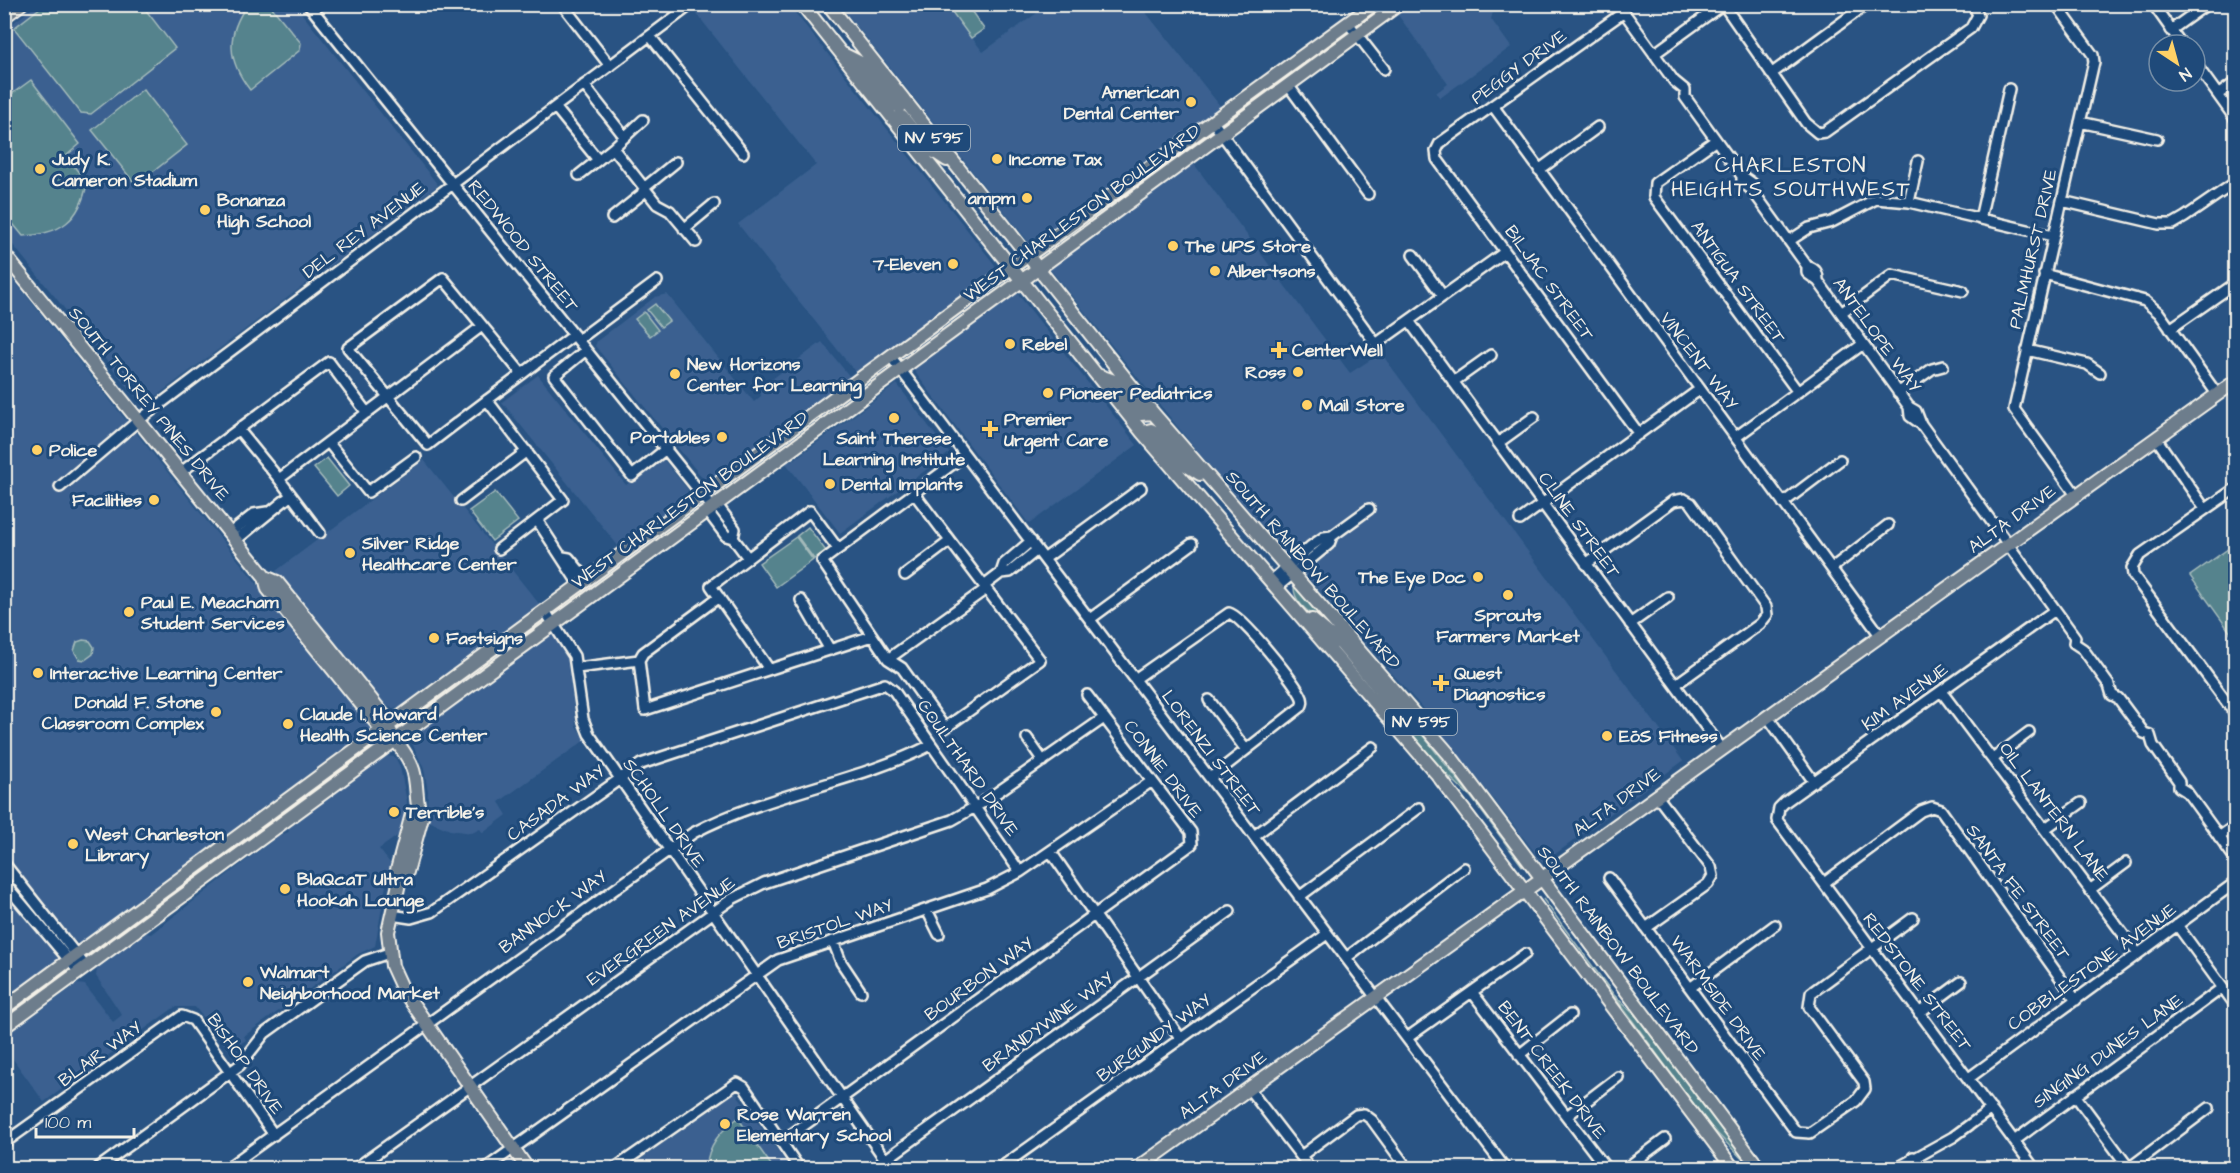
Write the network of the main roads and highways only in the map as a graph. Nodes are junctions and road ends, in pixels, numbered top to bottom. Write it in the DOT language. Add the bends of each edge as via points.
graph roads {
  1 [pos="21,4"];
  2 [pos="802,4"];
  3 [pos="828,4"];
  4 [pos="1374,4"];
  5 [pos="1399,4"];
  6 [pos="4,17"];
  7 [pos="840,52"];
  8 [pos="912,110"];
  9 [pos="893,119"];
  10 [pos="956,166"];
  11 [pos="4,254"];
  12 [pos="1028,256"];
  13 [pos="1010,268"];
  14 [pos="1038,268"];
  15 [pos="1020,281"];
  16 [pos="1094,374"];
  17 [pos="2235,381"];
  18 [pos="1153,413"];
  19 [pos="1142,432"];
  20 [pos="1213,483"];
  21 [pos="284,600"];
  22 [pos="1293,606"];
  23 [pos="303,631"];
  24 [pos="511,636"];
  25 [pos="338,659"];
  26 [pos="495,666"];
  27 [pos="1422,723"];
  28 [pos="387,727"];
  29 [pos="396,739"];
  30 [pos="418,811"];
  31 [pos="408,828"];
  32 [pos="410,864"];
  33 [pos="1542,878"];
  34 [pos="400,879"];
  35 [pos="1525,890"];
  36 [pos="4,1008"];
  37 [pos="4,1027"];
  38 [pos="527,1168"];
  39 [pos="1138,1168"];
  40 [pos="1732,1168"];
  41 [pos="1759,1168"];
  1 -- 6 [label="main road"];
  2 -- 7 [label="main road, NV 595"];
  3 -- 8 [label="main road, SOUTH RAINBOW BOULEVARD / NV 595"];
  4 -- 12 [label="main road, WEST CHARLESTON BOULEVARD"];
  5 -- 14 [label="main road, WEST CHARLESTON BOULEVARD"];
  7 -- 8 [label="main road" via="863,64 901,110"];
  7 -- 9 [label="main road, NV 595"];
  8 -- 10 [label="main road, SOUTH RAINBOW BOULEVARD / NV 595"];
  9 -- 10 [label="main road" via="902,117 927,147"];
  9 -- 13 [label="main road, NV 595"];
  10 -- 12 [label="main road, SOUTH RAINBOW BOULEVARD / NV 595"];
  11 -- 21 [label="main road, SOUTH TORREY PINES DRIVE" via="265,577 268,589"];
  12 -- 13 [label="main road, WEST CHARLESTON BOULEVARD"];
  12 -- 14 [label="main road, SOUTH RAINBOW BOULEVARD / NV 595"];
  13 -- 15 [label="main road, NV 595"];
  13 -- 24 [label="main road, WEST CHARLESTON BOULEVARD"];
  14 -- 15 [label="main road, WEST CHARLESTON BOULEVARD"];
  14 -- 18 [label="main road, SOUTH RAINBOW BOULEVARD / NV 595"];
  15 -- 16 [label="main road, NV 595"];
  15 -- 26 [label="main road, WEST CHARLESTON BOULEVARD"];
  16 -- 18 [label="main road" via="1114,381 1141,414"];
  16 -- 19 [label="main road, NV 595"];
  17 -- 33 [label="main road, ALTA DRIVE"];
  18 -- 20 [label="main road, SOUTH RAINBOW BOULEVARD / NV 595"];
  19 -- 20 [label="main road" via="1157,433 1181,462"];
  19 -- 22 [label="main road, NV 595"];
  20 -- 27 [label="main road, SOUTH RAINBOW BOULEVARD / NV 595"];
  21 -- 23 [label="main road, SOUTH TORREY PINES DRIVE"];
  21 -- 25 [label="main road, SOUTH TORREY PINES DRIVE"];
  22 -- 27 [label="main road" via="1342,645 1406,720"];
  22 -- 35 [label="main road, NV 595" via="1429,765"];
  23 -- 25 [label="main road"];
  23 -- 28 [label="main road, SOUTH TORREY PINES DRIVE" via="378,724"];
  24 -- 26 [label="main road"];
  24 -- 28 [label="main road, WEST CHARLESTON BOULEVARD"];
  25 -- 28 [label="main road, SOUTH TORREY PINES DRIVE" via="386,718"];
  26 -- 29 [label="main road, WEST CHARLESTON BOULEVARD"];
  27 -- 33 [label="main road, SOUTH RAINBOW BOULEVARD / NV 595"];
  28 -- 29 [label="main road, SOUTH TORREY PINES DRIVE"];
  28 -- 36 [label="main road, WEST CHARLESTON BOULEVARD"];
  29 -- 30 [label="main road, SOUTH TORREY PINES DRIVE" via="414,772"];
  29 -- 37 [label="main road, WEST CHARLESTON BOULEVARD"];
  30 -- 31 [label="main road, SOUTH TORREY PINES DRIVE" via="412,814"];
  30 -- 32 [label="main road, SOUTH TORREY PINES DRIVE" via="422,817"];
  31 -- 32 [label="main road" via="412,835"];
  31 -- 34 [label="main road, SOUTH TORREY PINES DRIVE" via="397,870"];
  32 -- 34 [label="main road, SOUTH TORREY PINES DRIVE"];
  33 -- 35 [label="main road, ALTA DRIVE"];
  33 -- 41 [label="main road, SOUTH RAINBOW BOULEVARD / NV 595"];
  34 -- 38 [label="main road, SOUTH TORREY PINES DRIVE" via="391,915 389,953 398,980"];
  35 -- 39 [label="main road, ALTA DRIVE"];
  35 -- 40 [label="main road, NV 595"];
}
